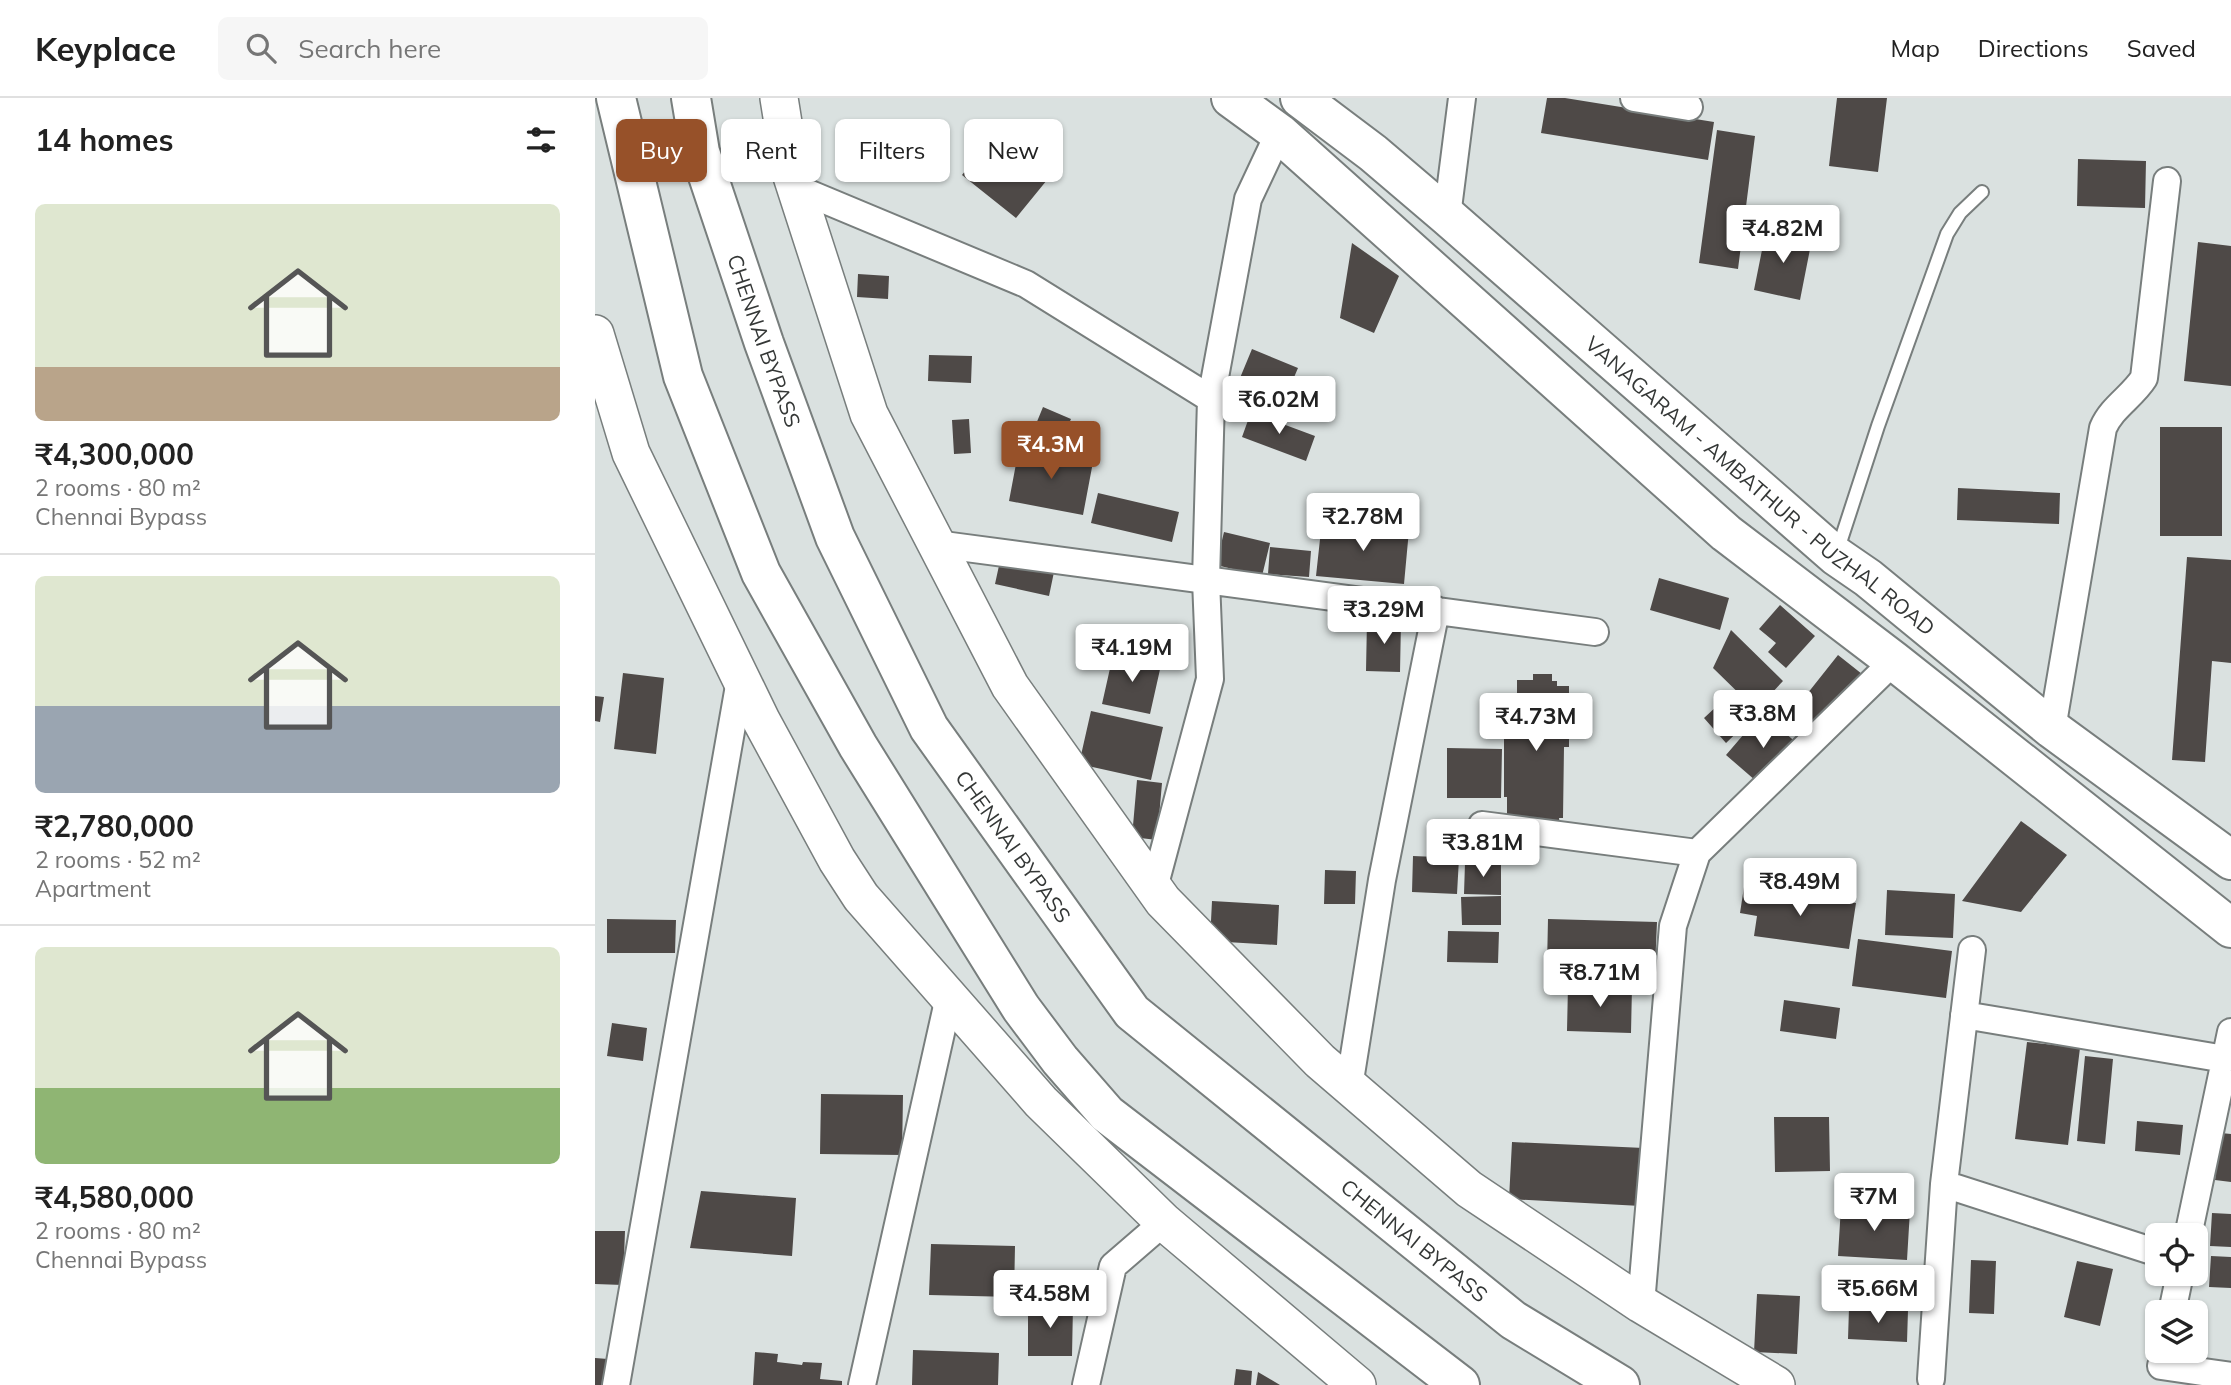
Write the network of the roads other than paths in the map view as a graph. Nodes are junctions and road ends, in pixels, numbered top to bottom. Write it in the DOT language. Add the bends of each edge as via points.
graph roads {
  1 [pos="616,98"];
  2 [pos="691,98"];
  3 [pos="779,98"];
  4 [pos="1231,98"];
  5 [pos="1300,98"];
  6 [pos="1462,98"];
  7 [pos="1634,98"];
  8 [pos="1689,107"];
  9 [pos="1279,133"];
  10 [pos="2167,181"];
  11 [pos="796,188"];
  12 [pos="1982,192"];
  13 [pos="1447,215"];
  14 [pos="595,334"];
  15 [pos="1211,399"];
  16 [pos="936,544"];
  17 [pos="1836,556"];
  18 [pos="1206,580"];
  19 [pos="1436,611"];
  20 [pos="1595,632"];
  21 [pos="1894,661"];
  22 [pos="740,680"];
  23 [pos="2052,729"];
  24 [pos="1482,825"];
  25 [pos="1697,853"];
  26 [pos="2231,860"];
  27 [pos="1154,888"];
  28 [pos="2231,929"];
  29 [pos="1972,950"];
  30 [pos="949,997"];
  31 [pos="1964,1015"];
  32 [pos="2231,1032"];
  33 [pos="2225,1059"];
  34 [pos="1349,1087"];
  35 [pos="1944,1184"];
  36 [pos="1164,1222"];
  37 [pos="2191,1223"];
  38 [pos="2145,1249"];
  39 [pos="1641,1304"];
  40 [pos="2160,1367"];
  41 [pos="2231,1376"];
  42 [pos="1931,1379"];
  43 [pos="1353,1384"];
  44 [pos="616,1385"];
  45 [pos="862,1385"];
  46 [pos="1086,1385"];
  47 [pos="1460,1385"];
  48 [pos="1620,1385"];
  49 [pos="1776,1385"];
  1 -- 47 [label="main road" via="683,376 761,573 858,746 1021,1008 1107,1114"];
  2 -- 48 [label="main road, CHENNAI BYPASS" via="700,152 835,537 929,728 1132,1012 1513,1320"];
  3 -- 11 [label="street"];
  4 -- 9 [label="main road"];
  5 -- 13 [label="main road, VANAGARAM - AMBATHUR - PUZHAL ROAD"];
  6 -- 13 [label="street"];
  7 -- 8 [label="street"];
  9 -- 15 [label="street" via="1248,199"];
  9 -- 21 [label="main road" via="1726,533"];
  10 -- 23 [label="street" via="2144,378 2108,415 2103,428"];
  11 -- 15 [label="street" via="1026,284"];
  11 -- 16 [label="street" via="869,414"];
  12 -- 17 [label="lane" via="1947,234"];
  13 -- 17 [label="main road, VANAGARAM - AMBATHUR - PUZHAL ROAD"];
  14 -- 22 [label="street" via="631,453"];
  15 -- 18 [label="street"];
  16 -- 18 [label="street"];
  16 -- 27 [label="street" via="1010,686"];
  17 -- 23 [label="main road, VANAGARAM - AMBATHUR - PUZHAL ROAD"];
  18 -- 19 [label="street"];
  18 -- 27 [label="street" via="1210,679"];
  19 -- 20 [label="street"];
  19 -- 34 [label="street" via="1382,880"];
  21 -- 25 [label="street"];
  21 -- 28 [label="main road"];
  22 -- 30 [label="street" via="861,897"];
  22 -- 44 [label="street"];
  23 -- 26 [label="main road, VANAGARAM - AMBATHUR - PUZHAL ROAD"];
  24 -- 25 [label="street"];
  25 -- 39 [label="street" via="1673,926"];
  27 -- 34 [label="street"];
  29 -- 31 [label="street"];
  30 -- 36 [label="street" via="1041,1102"];
  30 -- 45 [label="street"];
  31 -- 33 [label="street"];
  31 -- 35 [label="street"];
  32 -- 33 [label="street"];
  33 -- 37 [label="street"];
  34 -- 39 [label="street" via="1469,1189"];
  35 -- 38 [label="street"];
  35 -- 42 [label="street"];
  36 -- 43 [label="street"];
  36 -- 46 [label="street" via="1113,1266"];
  39 -- 49 [label="street"];
  40 -- 41 [label="street"];
}
